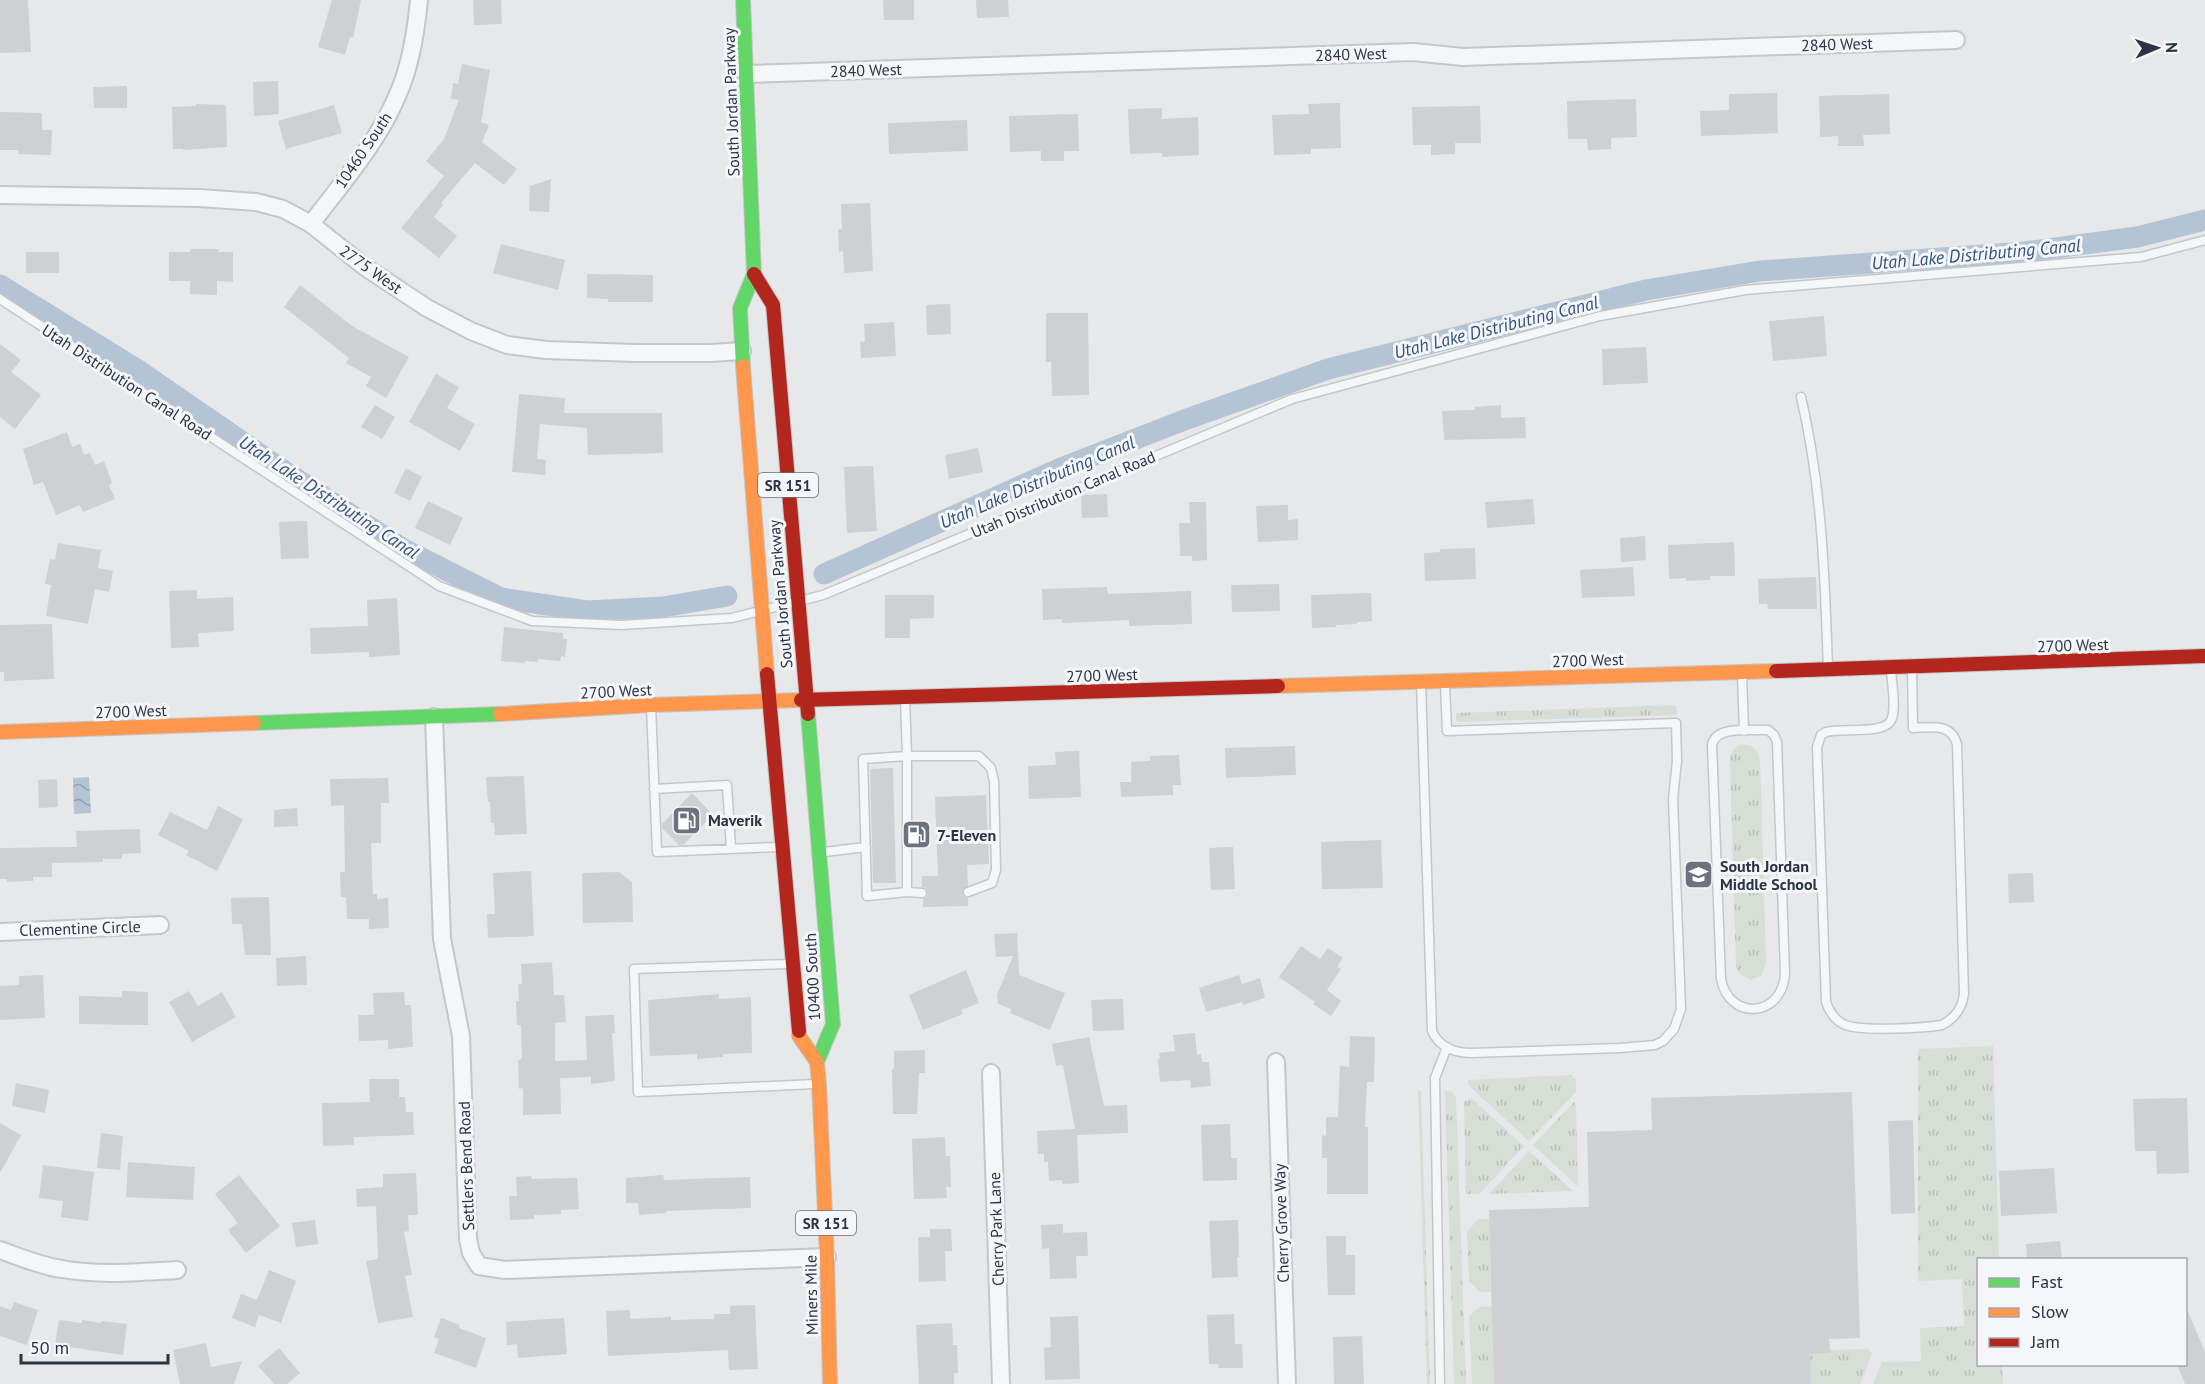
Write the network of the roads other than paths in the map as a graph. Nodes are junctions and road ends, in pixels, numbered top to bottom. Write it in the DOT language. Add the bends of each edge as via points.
graph roads {
  1 [pos="419,0"];
  2 [pos="743,0"];
  3 [pos="1956,40"];
  4 [pos="746,74"];
  5 [pos="0,195"];
  6 [pos="311,224"];
  7 [pos="2205,240"];
  8 [pos="754,274"];
  9 [pos="0,299"];
  10 [pos="742,351"];
  11 [pos="1802,398"];
  12 [pos="797,601"];
  13 [pos="763,609"];
  14 [pos="2205,656"];
  15 [pos="1912,667"];
  16 [pos="1891,668"];
  17 [pos="1828,669"];
  18 [pos="1742,672"];
  19 [pos="1445,681"];
  20 [pos="1421,682"];
  21 [pos="905,698"];
  22 [pos="807,701"];
  23 [pos="770,702"];
  24 [pos="651,705"];
  25 [pos="434,717"];
  26 [pos="1744,731"];
  27 [pos="0,732"];
  28 [pos="907,756"];
  29 [pos="654,789"];
  30 [pos="781,846"];
  31 [pos="866,847"];
  32 [pos="731,849"];
  33 [pos="819,853"];
  34 [pos="907,892"];
  35 [pos="968,892"];
  36 [pos="922,893"];
  37 [pos="160,925"];
  38 [pos="0,932"];
  39 [pos="792,963"];
  40 [pos="1447,1047"];
  41 [pos="816,1062"];
  42 [pos="1276,1062"];
  43 [pos="990,1073"];
  44 [pos="819,1084"];
  45 [pos="0,1250"];
  46 [pos="827,1257"];
  47 [pos="177,1270"];
  48 [pos="830,1384"];
  49 [pos="1001,1384"];
  50 [pos="1287,1384"];
  51 [pos="1440,1384"];
  1 -- 6 [label="street, 10460 South" via="415,39 398,94 370,145"];
  2 -- 4 [label="main road, South Jordan Parkway / SR 151"];
  3 -- 4 [label="street, 2840 West" via="1464,57 1413,52"];
  4 -- 8 [label="main road, South Jordan Parkway / SR 151"];
  5 -- 6 [label="street, 2775 West" via="256,202"];
  6 -- 10 [label="street, 2775 West" via="365,267 427,308 507,345 635,353"];
  7 -- 12 [label="lane, Utah Distribution Canal Road" via="2142,257 1745,290 1600,316 1292,399 823,594"];
  8 -- 10 [label="main road, South Jordan Parkway / SR 151" via="740,308"];
  8 -- 12 [label="main road, South Jordan Parkway / SR 151" via="774,305"];
  9 -- 13 [label="lane, Utah Distribution Canal Road" via="439,586 532,621 622,625 732,618"];
  10 -- 13 [label="main road, South Jordan Parkway / SR 151"];
  11 -- 17 [label="lane" via="1824,567"];
  12 -- 13 [label="lane, Utah Distribution Canal Road"];
  12 -- 22 [label="main road, South Jordan Parkway / SR 151"];
  13 -- 23 [label="main road, South Jordan Parkway / SR 151"];
  14 -- 15 [label="main road, 2700 West"];
  15 -- 16 [label="main road, 2700 West"];
  15 -- 16 [label="lane" via="1913,728 1945,728 1957,744 1964,994 1960,1009 1942,1024 1862,1029 1843,1024 1829,1011 1826,1002 1817,747 1826,732 1881,729 1889,724 1893,715"];
  16 -- 17 [label="main road, 2700 West"];
  17 -- 18 [label="main road, 2700 West"];
  18 -- 19 [label="main road, 2700 West"];
  18 -- 26 [label="lane"];
  19 -- 20 [label="main road, 2700 West"];
  19 -- 40 [label="lane" via="1447,731 1676,723 1673,799 1681,1009 1670,1036 1646,1047 1471,1053"];
  20 -- 21 [label="main road, 2700 West"];
  20 -- 40 [label="lane" via="1432,1031"];
  21 -- 22 [label="main road, 2700 West"];
  21 -- 28 [label="lane"];
  22 -- 23 [label="main road, 2700 West"];
  22 -- 33 [label="main road, 10400 South / SR 151"];
  23 -- 24 [label="main road, 2700 West"];
  23 -- 30 [label="main road, 10400 South / SR 151"];
  24 -- 25 [label="main road, 2700 West"];
  24 -- 29 [label="lane"];
  25 -- 27 [label="main road, 2700 West"];
  25 -- 46 [label="street, Settlers Bend Road" via="442,939 461,1036 468,1239 479,1266 505,1270"];
  26 -- 26 [label="lane" via="1723,732 1712,744 1721,979 1727,997 1753,1009 1770,1004 1781,992 1784,951 1776,738 1768,730"];
  28 -- 31 [label="lane" via="863,759"];
  28 -- 34 [label="lane"];
  28 -- 35 [label="lane" via="979,756 991,768 996,870 992,883"];
  29 -- 32 [label="lane" via="657,852"];
  29 -- 32 [label="lane" via="727,784"];
  30 -- 32 [label="lane"];
  30 -- 39 [label="main road, 10400 South / SR 151"];
  31 -- 33 [label="lane"];
  31 -- 34 [label="lane" via="867,896"];
  33 -- 41 [label="main road, 10400 South / SR 151" via="833,1024"];
  34 -- 36 [label="lane"];
  37 -- 38 [label="street, Clementine Circle"];
  39 -- 41 [label="main road, 10400 South / SR 151" via="799,1036"];
  39 -- 44 [label="lane" via="634,969 638,1092"];
  40 -- 51 [label="lane" via="1435,1078"];
  41 -- 44 [label="main road, Miners Mile / SR 151"];
  42 -- 50 [label="street, Cherry Grove Way"];
  43 -- 49 [label="street, Cherry Park Lane"];
  44 -- 46 [label="main road, Miners Mile / SR 151"];
  45 -- 47 [label="street" via="60,1269 95,1273"];
  46 -- 48 [label="main road, Miners Mile / SR 151"];
}
